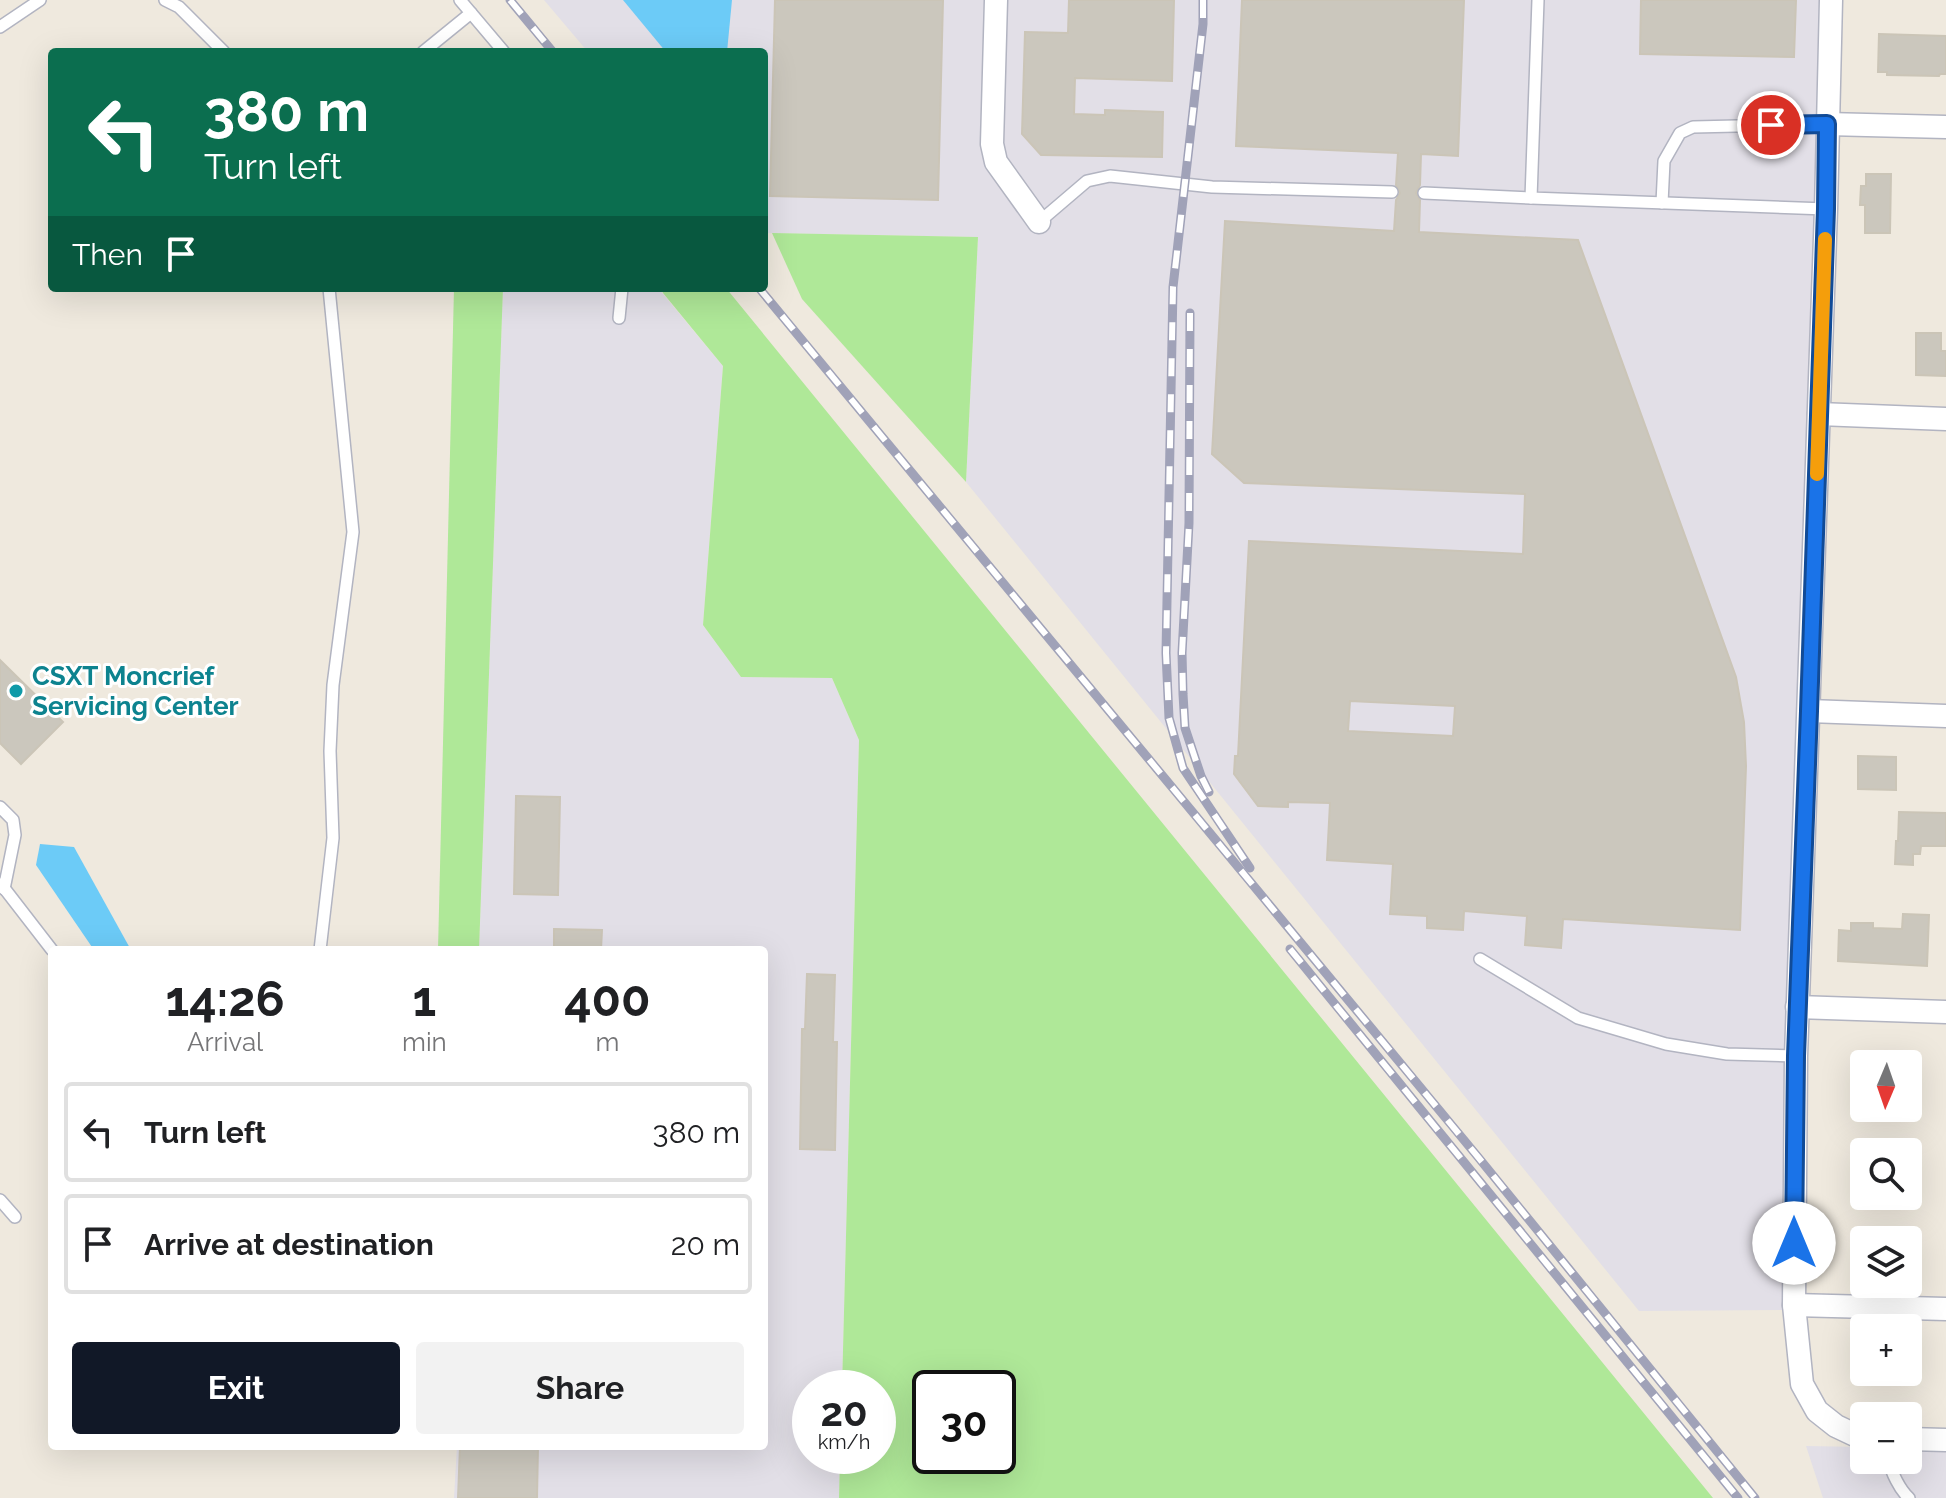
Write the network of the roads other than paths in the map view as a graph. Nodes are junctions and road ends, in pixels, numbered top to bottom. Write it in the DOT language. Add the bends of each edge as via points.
graph roads {
  1 [pos="40,0"];
  2 [pos="165,0"];
  3 [pos="460,0"];
  4 [pos="996,0"];
  5 [pos="1538,0"];
  6 [pos="1831,0"];
  7 [pos="471,13"];
  8 [pos="0,27"];
  9 [pos="220,48"];
  10 [pos="428,48"];
  11 [pos="501,48"];
  12 [pos="1827,124"];
  13 [pos="1946,127"];
  14 [pos="1392,192"];
  15 [pos="1424,193"];
  16 [pos="1531,198"];
  17 [pos="1662,203"];
  18 [pos="1826,209"];
  19 [pos="1039,222"];
  20 [pos="329,292"];
  21 [pos="622,292"];
  22 [pos="619,318"];
  23 [pos="1819,414"];
  24 [pos="1946,419"];
  25 [pos="1809,711"];
  26 [pos="1946,716"];
  27 [pos="0,807"];
  28 [pos="2,886"];
  29 [pos="49,946"];
  30 [pos="320,946"];
  31 [pos="1480,959"];
  32 [pos="1797,1007"];
  33 [pos="1946,1012"];
  34 [pos="1796,1056"];
  35 [pos="0,1200"];
  36 [pos="15,1217"];
  37 [pos="1794,1305"];
  38 [pos="1946,1309"];
  39 [pos="1850,1433"];
  40 [pos="1922,1439"];
  41 [pos="1946,1440"];
  42 [pos="1894,1474"];
  43 [pos="1909,1498"];
  1 -- 8 [label="lane"];
  2 -- 9 [label="lane"];
  3 -- 7 [label="lane"];
  4 -- 19 [label="street" via="992,144 996,162"];
  5 -- 16 [label="lane"];
  6 -- 12 [label="street"];
  7 -- 10 [label="lane"];
  7 -- 11 [label="lane"];
  12 -- 13 [label="street"];
  12 -- 17 [label="lane" via="1693,127 1680,133 1664,161"];
  12 -- 18 [label="street"];
  14 -- 19 [label="lane" via="1212,187 1110,176 1087,181"];
  15 -- 16 [label="lane"];
  16 -- 17 [label="lane"];
  17 -- 18 [label="lane"];
  18 -- 23 [label="street"];
  20 -- 30 [label="lane" via="353,532 333,685 333,838"];
  21 -- 22 [label="lane"];
  23 -- 24 [label="street"];
  23 -- 25 [label="street"];
  25 -- 26 [label="street"];
  25 -- 32 [label="street"];
  27 -- 28 [label="lane" via="13,820 15,835"];
  28 -- 29 [label="lane"];
  31 -- 34 [label="lane" via="1578,1018 1666,1044 1727,1054"];
  32 -- 33 [label="street"];
  32 -- 34 [label="street"];
  34 -- 37 [label="street"];
  35 -- 36 [label="lane"];
  37 -- 38 [label="street"];
  37 -- 39 [label="street" via="1802,1384 1817,1411"];
  40 -- 41 [label="street"];
  42 -- 43 [label="lane"];
}
